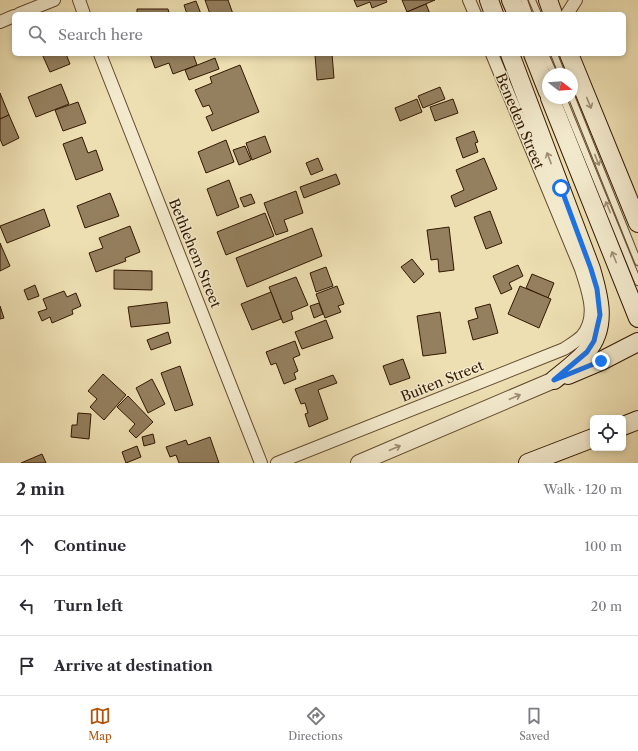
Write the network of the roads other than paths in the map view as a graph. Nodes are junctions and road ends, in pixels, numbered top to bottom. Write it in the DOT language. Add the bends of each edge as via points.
graph roads {
  1 [pos="54,0"];
  2 [pos="79,0"];
  3 [pos="469,0"];
  4 [pos="489,0"];
  5 [pos="511,0"];
  6 [pos="524,0"];
  7 [pos="532,0"];
  8 [pos="548,0"];
  9 [pos="576,0"];
  10 [pos="24,12"];
  11 [pos="83,12"];
  12 [pos="474,12"];
  13 [pos="493,12"];
  14 [pos="516,12"];
  15 [pos="528,12"];
  16 [pos="537,12"];
  17 [pos="552,12"];
  18 [pos="568,12"];
  19 [pos="12,17"];
  20 [pos="0,22"];
  21 [pos="101,56"];
  22 [pos="493,56"];
  23 [pos="511,56"];
  24 [pos="534,56"];
  25 [pos="547,56"];
  26 [pos="555,56"];
  27 [pos="570,56"];
  28 [pos="552,68"];
  29 [pos="560,68"];
  30 [pos="542,77"];
  31 [pos="553,104"];
  32 [pos="565,104"];
  33 [pos="574,104"];
  34 [pos="638,223"];
  35 [pos="638,262"];
  36 [pos="633,288"];
  37 [pos="591,300"];
  38 [pos="638,318"];
  39 [pos="638,342"];
  40 [pos="554,380"];
  41 [pos="638,420"];
  42 [pos="626,425"];
  43 [pos="590,439"];
  44 [pos="261,463"];
  45 [pos="277,463"];
  46 [pos="359,463"];
  47 [pos="528,463"];
  1 -- 10 [label="street"];
  2 -- 11 [label="street"];
  3 -- 12 [label="street"];
  4 -- 13 [label="main road"];
  5 -- 14 [label="main road"];
  6 -- 15 [label="lane"];
  7 -- 16 [label="lane"];
  8 -- 17 [label="main road"];
  9 -- 18 [label="street"];
  19 -- 20 [label="street"];
  21 -- 44 [label="street, Bethlehem Street"];
  22 -- 37 [label="street, Beneden Street" via="581,269"];
  40 -- 23 [label="main road, one-way" via="587,352 594,341 600,315 599,303 591,269"];
  24 -- 30 [label="main road"];
  25 -- 28 [label="lane"];
  26 -- 29 [label="lane"];
  27 -- 34 [label="main road, one-way"];
  36 -- 31 [label="main road, one-way"];
  36 -- 32 [label="lane, one-way"];
  33 -- 35 [label="lane, one-way"];
  36 -- 38 [label="main road"];
  37 -- 45 [label="street, Buiten Street" via="590,315 583,335 564,348"];
  39 -- 40 [label="main road" via="601,361"];
  46 -- 40 [label="street, one-way"];
  41 -- 42 [label="main road"];
  43 -- 47 [label="main road"];
}
